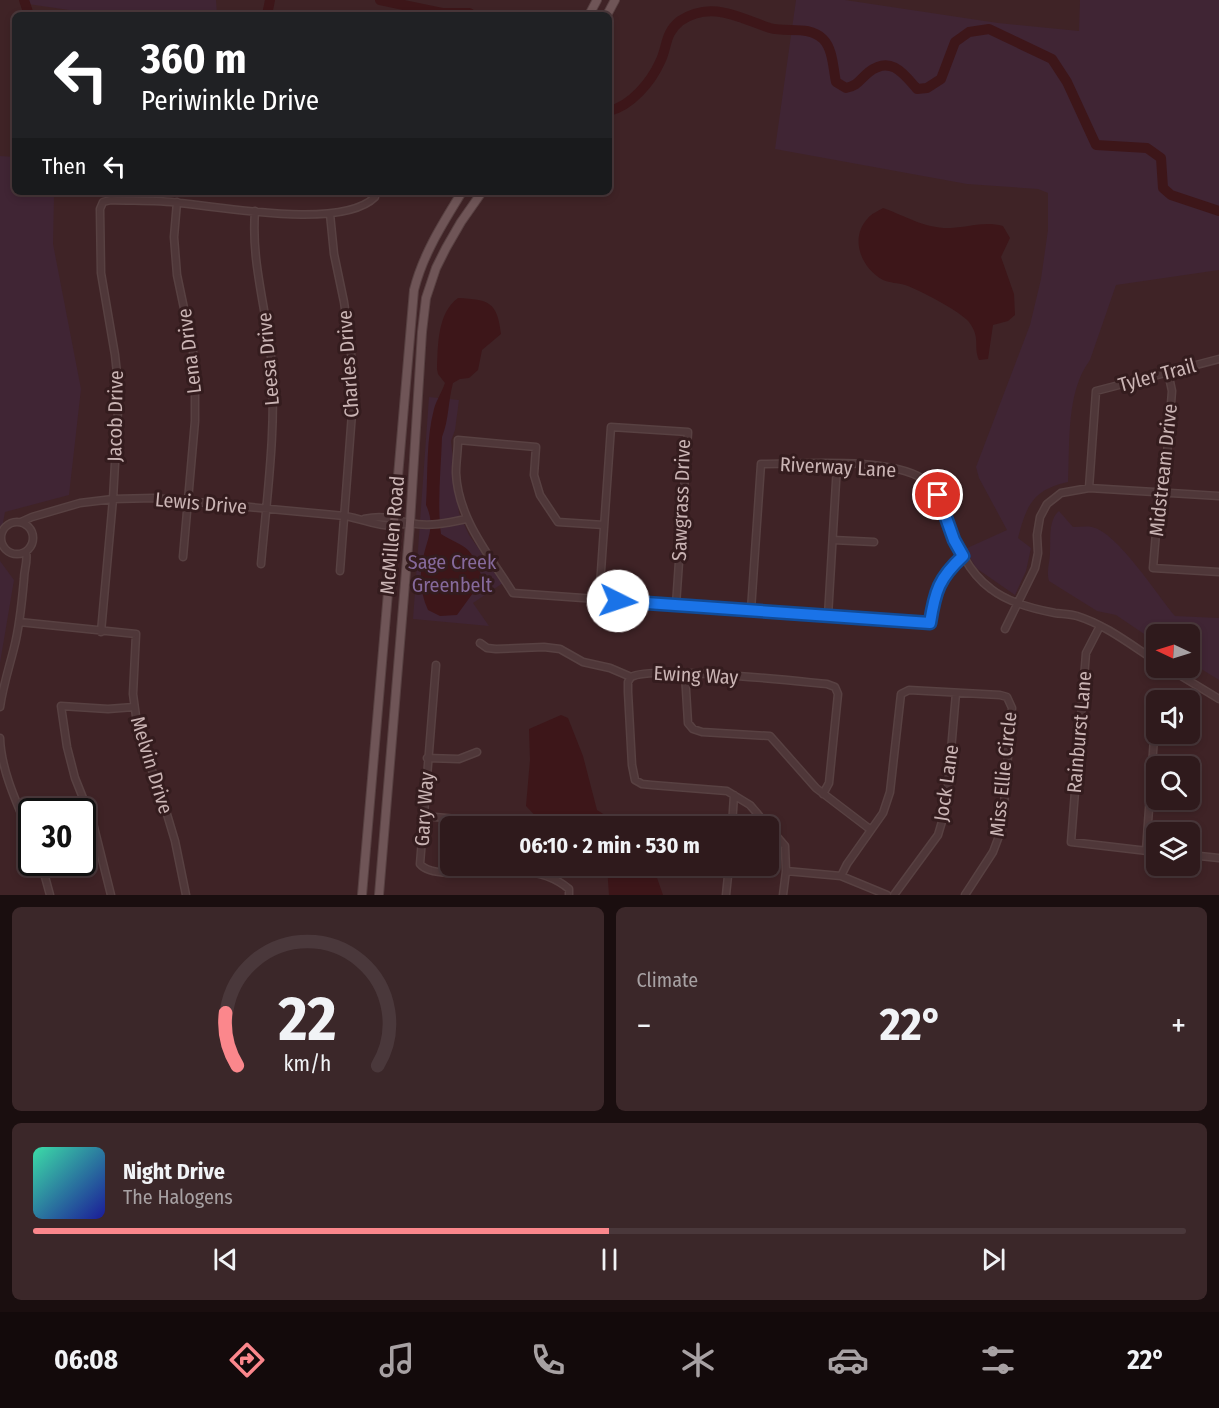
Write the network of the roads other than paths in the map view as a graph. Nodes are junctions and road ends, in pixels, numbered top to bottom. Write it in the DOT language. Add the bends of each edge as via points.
graph roads {
  1 [pos="460,195"];
  2 [pos="480,195"];
  3 [pos="375,197"];
  4 [pos="177,202"];
  5 [pos="255,211"];
  6 [pos="330,213"];
  7 [pos="1219,358"];
  8 [pos="1168,372"];
  9 [pos="837,465"];
  10 [pos="1089,488"];
  11 [pos="1164,492"];
  12 [pos="1219,496"];
  13 [pos="113,498"];
  14 [pos="189,501"];
  15 [pos="266,508"];
  16 [pos="40,516"];
  17 [pos="345,516"];
  18 [pos="395,518"];
  19 [pos="364,519"];
  20 [pos="466,519"];
  21 [pos="21,522"];
  22 [pos="410,523"];
  23 [pos="604,525"];
  24 [pos="394,527"];
  25 [pos="31,529"];
  26 [pos="1,531"];
  27 [pos="833,540"];
  28 [pos="874,542"];
  29 [pos="1,543"];
  30 [pos="26,552"];
  31 [pos="15,554"];
  32 [pos="963,556"];
  33 [pos="183,557"];
  34 [pos="261,564"];
  35 [pos="24,569"];
  36 [pos="340,571"];
  37 [pos="1219,572"];
  38 [pos="599,600"];
  39 [pos="1018,603"];
  40 [pos="676,605"];
  41 [pos="751,610"];
  42 [pos="828,616"];
  43 [pos="19,622"];
  44 [pos="1100,626"];
  45 [pos="1005,628"];
  46 [pos="101,632"];
  47 [pos="480,643"];
  48 [pos="1146,655"];
  49 [pos="436,665"];
  50 [pos="685,674"];
  51 [pos="631,677"];
  52 [pos="1184,678"];
  53 [pos="956,693"];
  54 [pos="1219,699"];
  55 [pos="0,707"];
  56 [pos="134,707"];
  57 [pos="0,738"];
  58 [pos="1154,744"];
  59 [pos="477,752"];
  60 [pos="427,758"];
  61 [pos="823,794"];
  62 [pos="734,795"];
  63 [pos="18,804"];
  64 [pos="424,816"];
  65 [pos="733,816"];
  66 [pos="440,817"];
  67 [pos="1148,822"];
  68 [pos="871,830"];
  69 [pos="1146,851"];
  70 [pos="1200,856"];
  71 [pos="1219,858"];
  72 [pos="786,871"];
  73 [pos="45,876"];
  74 [pos="728,876"];
  75 [pos="841,876"];
  76 [pos="50,895"];
  77 [pos="111,895"];
  78 [pos="186,895"];
  79 [pos="362,895"];
  80 [pos="379,895"];
  81 [pos="569,895"];
  82 [pos="726,895"];
  83 [pos="783,895"];
  84 [pos="887,895"];
  85 [pos="894,895"];
  86 [pos="966,895"];
  1 -- 18 [label="main road, McMillen Road" via="427,252 414,290"];
  2 -- 22 [label="main road, McMillen Road" via="436,268 426,298"];
  3 -- 6 [label="street" via="361,207"];
  4 -- 5 [label="street"];
  4 -- 13 [label="street, Jacob Drive" via="111,200 103,202 100,209 101,273 119,392"];
  4 -- 14 [label="street, Lena Drive" via="177,275 193,351 195,386"];
  5 -- 6 [label="street"];
  5 -- 15 [label="street, Leesa Drive" via="256,272 266,317 273,402"];
  6 -- 17 [label="street, Charles Drive" via="351,352 352,423"];
  7 -- 8 [label="street, Tyler Trail"];
  8 -- 10 [label="street, Tyler Trail" via="1096,391"];
  8 -- 11 [label="street, Midstream Drive" via="1172,391"];
  9 -- 27 [label="street"];
  9 -- 32 [label="street, Riverway Lane" via="886,466 925,480 938,495"];
  9 -- 41 [label="street, Riverway Lane" via="761,464"];
  10 -- 11 [label="street"];
  10 -- 39 [label="street" via="1061,493 1047,504 1040,517 1035,568"];
  11 -- 12 [label="street"];
  11 -- 37 [label="street, Midstream Drive" via="1153,568"];
  13 -- 14 [label="street, Lewis Drive"];
  13 -- 16 [label="street, Lewis Drive" via="80,503"];
  13 -- 46 [label="street, Jacob Drive"];
  14 -- 15 [label="street, Lewis Drive"];
  14 -- 33 [label="street, Lena Drive"];
  15 -- 17 [label="street, Lewis Drive"];
  15 -- 34 [label="street, Leesa Drive"];
  16 -- 21 [label="street, Lewis Drive"];
  16 -- 25 [label="street"];
  17 -- 19 [label="street, Lewis Drive"];
  17 -- 36 [label="street, Charles Drive"];
  18 -- 19 [label="street, Lewis Drive"];
  18 -- 22 [label="street, Lewis Drive"];
  18 -- 24 [label="main road, McMillen Road"];
  19 -- 24 [label="street, Lewis Drive"];
  20 -- 22 [label="street, Lewis Drive" via="444,524"];
  20 -- 23 [label="street" via="456,472 458,440 536,447 534,476 540,495 558,522"];
  20 -- 38 [label="street" via="513,593"];
  21 -- 25 [label="street"];
  21 -- 26 [label="street" via="9,523"];
  22 -- 24 [label="street, Lewis Drive"];
  22 -- 80 [label="main road, McMillen Road"];
  23 -- 38 [label="street"];
  23 -- 40 [label="street, Sawgrass Drive" via="611,428 688,432"];
  24 -- 79 [label="main road, McMillen Road"];
  25 -- 30 [label="street" via="33,542"];
  26 -- 29 [label="street"];
  27 -- 28 [label="street"];
  27 -- 42 [label="street"];
  29 -- 31 [label="street"];
  30 -- 31 [label="street"];
  30 -- 35 [label="street"];
  31 -- 35 [label="street"];
  32 -- 39 [label="street, Riverway Lane" via="976,576 991,589"];
  32 -- 42 [label="street" via="939,583 930,623"];
  35 -- 43 [label="street"];
  38 -- 40 [label="street"];
  39 -- 44 [label="street, Riverway Lane" via="1076,615"];
  39 -- 45 [label="street"];
  40 -- 41 [label="street"];
  41 -- 42 [label="street"];
  43 -- 46 [label="street"];
  43 -- 55 [label="street"];
  44 -- 48 [label="street, Riverway Lane"];
  44 -- 69 [label="street, Rainburst Lane" via="1086,653 1071,842"];
  46 -- 56 [label="street, Melvin Drive" via="136,634"];
  47 -- 51 [label="street" via="496,649 560,649 583,662"];
  49 -- 60 [label="street, Gary Way"];
  50 -- 51 [label="street, Ewing Way" via="641,672"];
  50 -- 61 [label="street" via="688,723 693,729 770,736"];
  50 -- 61 [label="street, Ewing Way" via="835,687 838,694 829,783"];
  51 -- 62 [label="street, Ewing Way" via="628,692 635,780"];
  52 -- 54 [label="street"];
  53 -- 68 [label="street, Miss Ellie Circle" via="909,690 901,694 890,792 883,813"];
  53 -- 85 [label="street, Jock Lane" via="946,808 938,835"];
  53 -- 86 [label="street, Miss Ellie Circle" via="1007,697 1012,708 1002,828 993,852"];
  56 -- 77 [label="street" via="61,706 75,778 93,823"];
  56 -- 78 [label="street, Melvin Drive" via="138,731 175,841"];
  57 -- 63 [label="street" via="8,779"];
  58 -- 67 [label="street"];
  59 -- 60 [label="street" via="459,759"];
  60 -- 64 [label="street, Gary Way"];
  61 -- 68 [label="street"];
  62 -- 65 [label="street"];
  62 -- 72 [label="street, Ewing Way" via="750,805 785,846"];
  64 -- 66 [label="street"];
  64 -- 81 [label="street, Gary Way" via="420,864 427,870 472,874 532,872 560,881 569,889"];
  68 -- 75 [label="street, Miss Ellie Circle"];
  70 -- 71 [label="street"];
  72 -- 75 [label="street"];
  72 -- 83 [label="street, Ewing Way"];
  73 -- 76 [label="street"];
  74 -- 82 [label="street"];
  75 -- 84 [label="street"];
}
